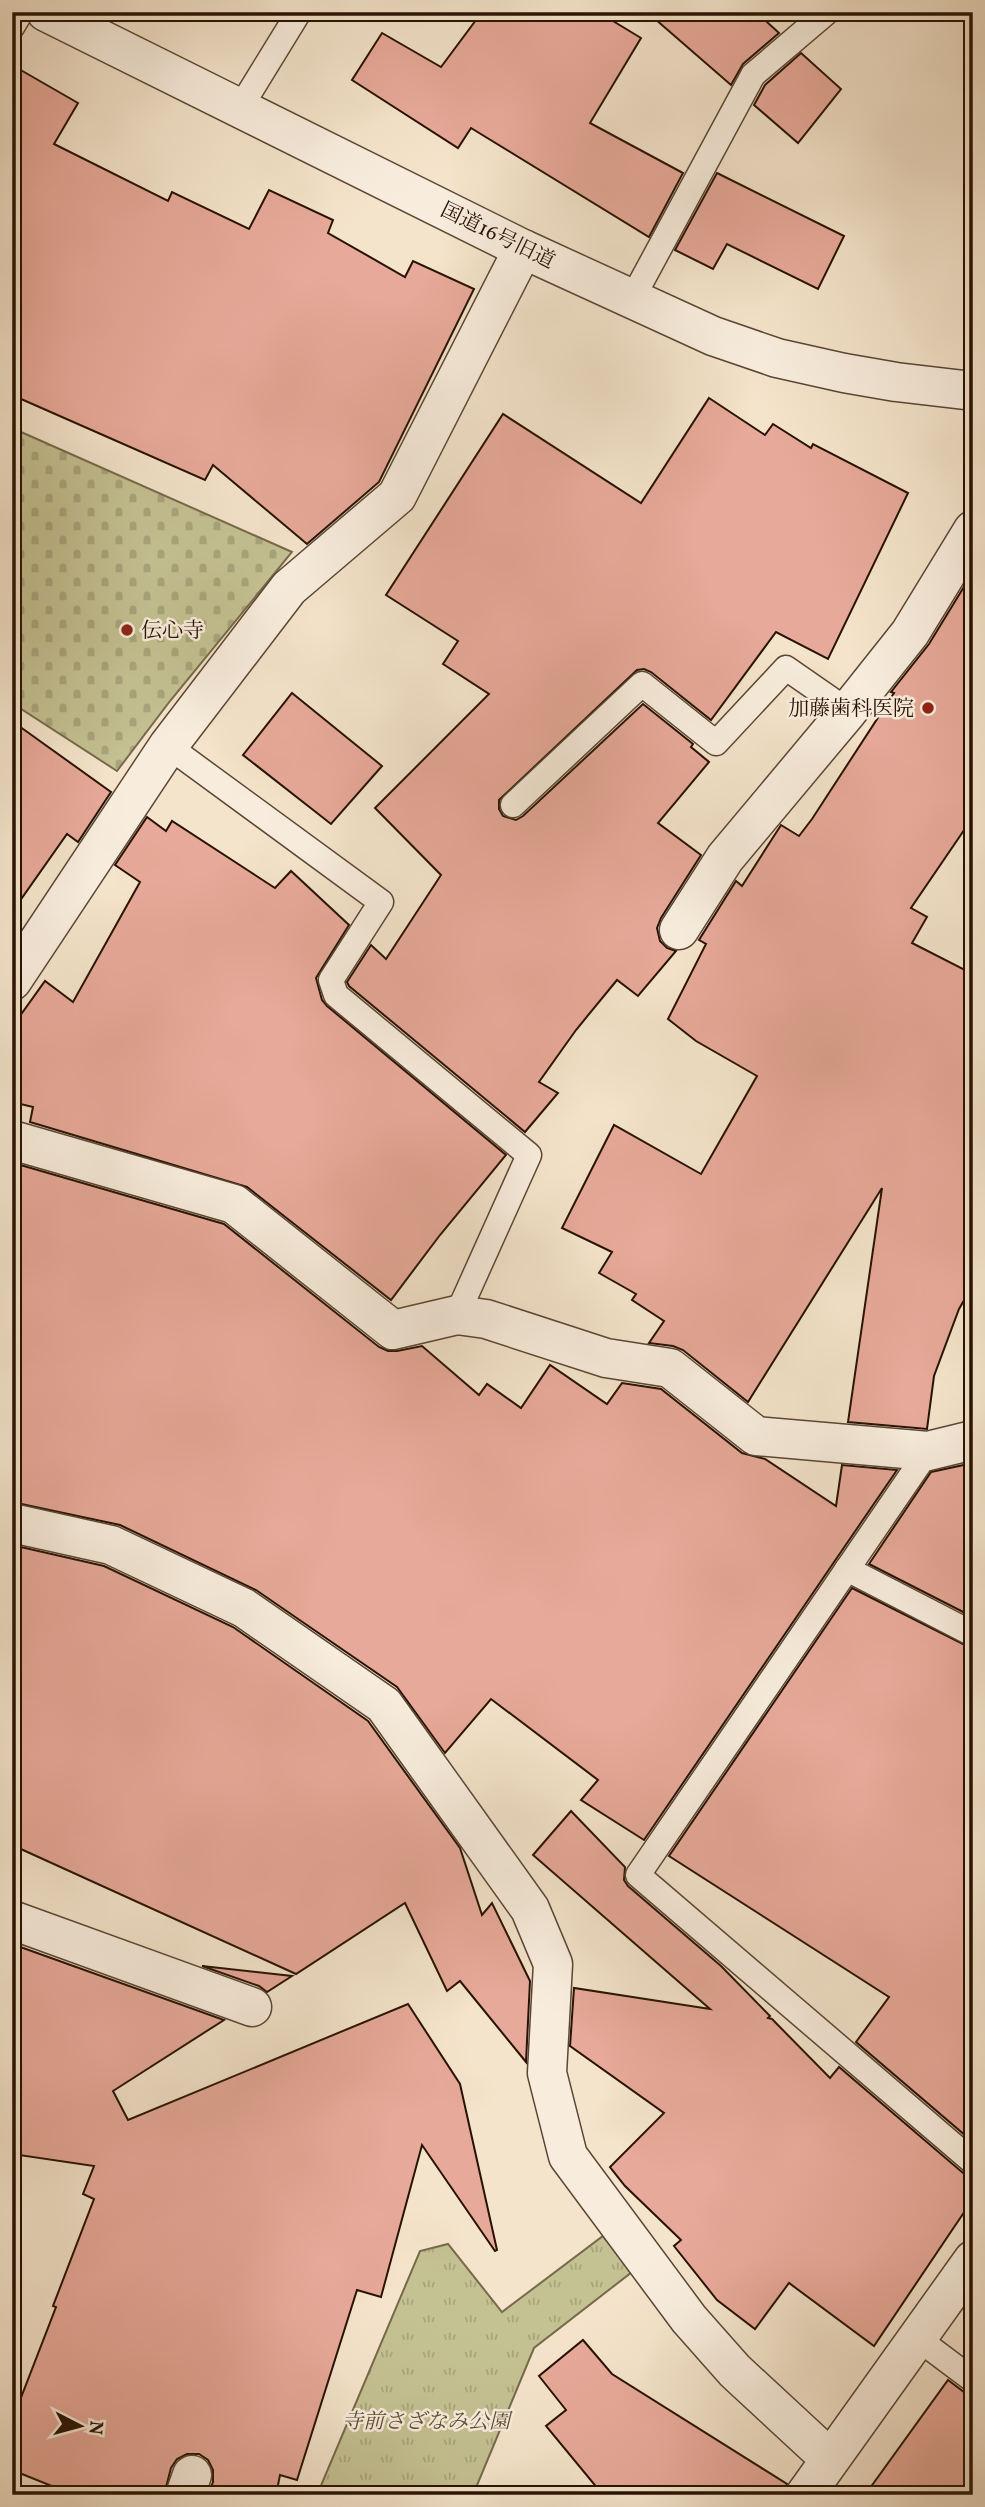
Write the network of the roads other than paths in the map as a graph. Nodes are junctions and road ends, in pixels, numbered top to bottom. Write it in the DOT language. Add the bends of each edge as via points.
graph roads {
  1 [pos="20,12"];
  2 [pos="46,12"];
  3 [pos="299,12"];
  4 [pos="827,12"];
  5 [pos="12,27"];
  6 [pos="240,108"];
  7 [pos="523,248"];
  8 [pos="632,299"];
  9 [pos="973,391"];
  10 [pos="973,530"];
  11 [pos="849,711"];
  12 [pos="168,746"];
  13 [pos="513,806"];
  14 [pos="678,930"];
  15 [pos="12,981"];
  16 [pos="12,1140"];
  17 [pos="457,1315"];
  18 [pos="973,1440"];
  19 [pos="928,1451"];
  20 [pos="12,1522"];
  21 [pos="847,1569"];
  22 [pos="973,1634"];
  23 [pos="12,1920"];
  24 [pos="252,2007"];
  25 [pos="973,2162"];
  26 [pos="973,2260"];
  27 [pos="917,2338"];
  28 [pos="973,2380"];
  29 [pos="829,2458"];
  30 [pos="805,2495"];
  1 -- 5 [label="lane"];
  2 -- 6 [label="street, 国道16号旧道"];
  3 -- 6 [label="lane"];
  4 -- 8 [label="lane" via="753,75"];
  6 -- 7 [label="street, 国道16号旧道"];
  7 -- 8 [label="street, 国道16号旧道"];
  7 -- 12 [label="street" via="397,496 289,587"];
  8 -- 9 [label="street, 国道16号旧道" via="713,336 777,358 895,382"];
  10 -- 11 [label="street" via="911,633"];
  11 -- 13 [label="lane" via="786,668 716,743 642,684"];
  11 -- 14 [label="street" via="724,858"];
  12 -- 15 [label="street"];
  12 -- 17 [label="lane" via="381,902 331,980 337,995 529,1155"];
  16 -- 17 [label="street" via="234,1204 394,1330"];
  17 -- 19 [label="street" via="486,1319 606,1358 670,1368 756,1436"];
  18 -- 19 [label="street"];
  19 -- 21 [label="lane"];
  20 -- 29 [label="street" via="111,1545 244,1608 384,1705 530,1909 552,1964 547,2073 568,2156 689,2319 735,2371"];
  21 -- 22 [label="lane"];
  21 -- 25 [label="lane" via="638,1875"];
  23 -- 24 [label="street"];
  26 -- 27 [label="street"];
  27 -- 28 [label="lane"];
  27 -- 29 [label="street"];
  29 -- 30 [label="street"];
}
